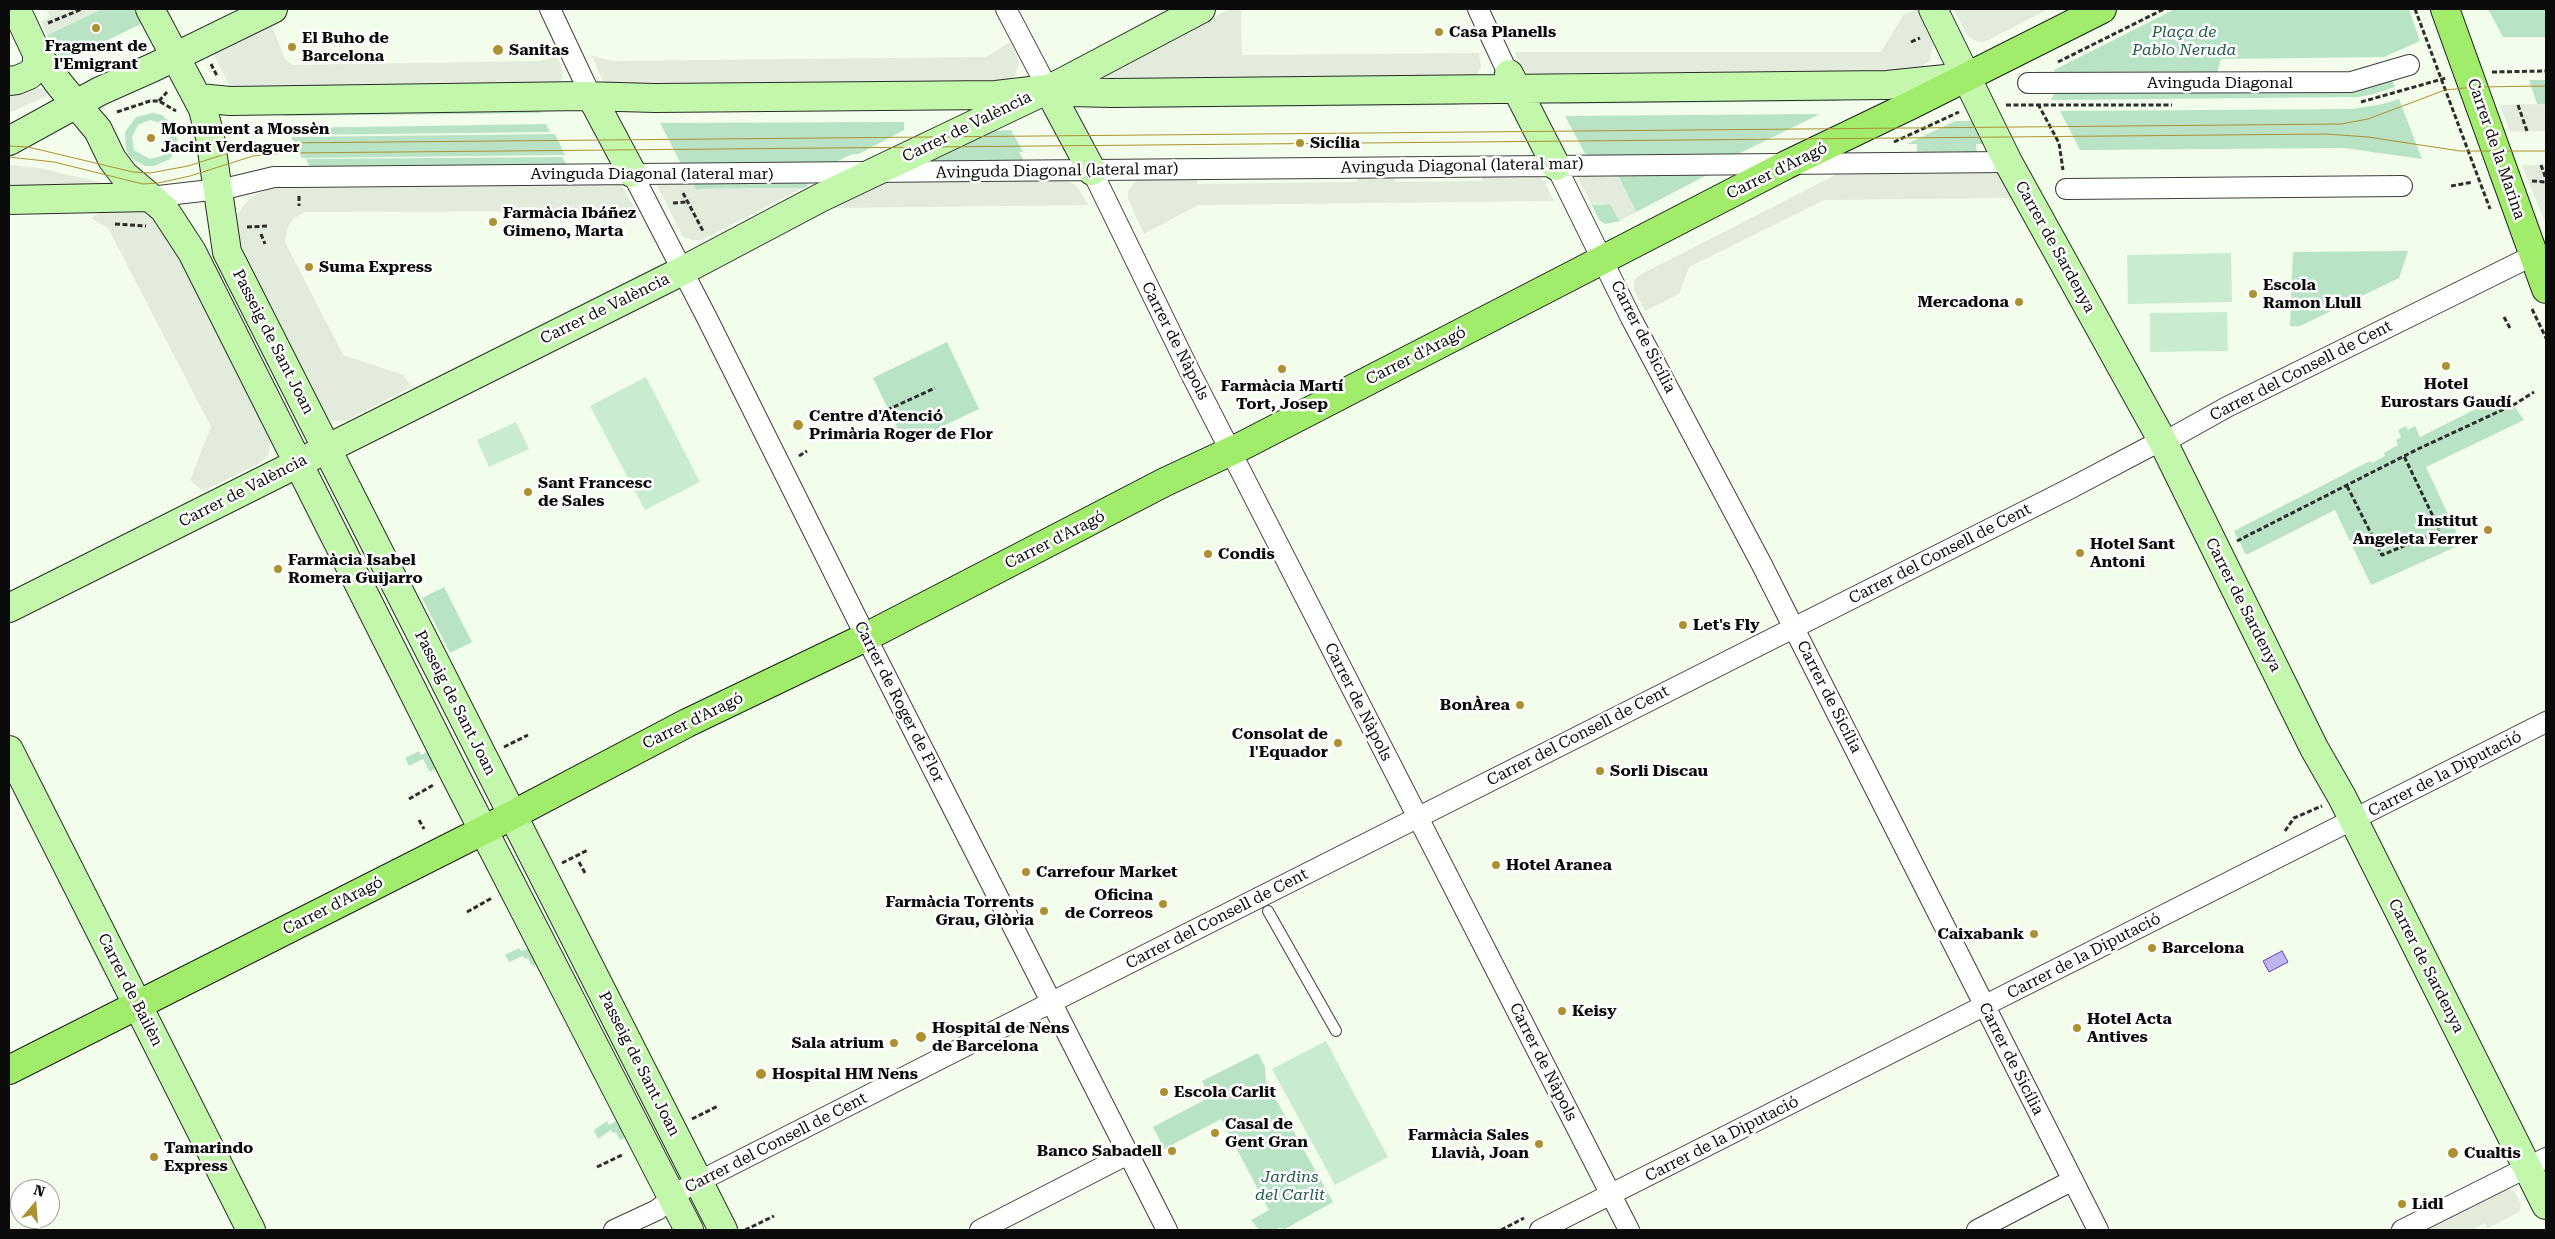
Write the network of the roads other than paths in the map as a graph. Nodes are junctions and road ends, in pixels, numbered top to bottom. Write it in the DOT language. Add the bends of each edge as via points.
graph roads {
  1 [pos="16,9"];
  2 [pos="150,9"];
  3 [pos="273,9"];
  4 [pos="550,9"];
  5 [pos="1006,9"];
  6 [pos="1201,9"];
  7 [pos="1478,9"];
  8 [pos="1933,9"];
  9 [pos="2102,9"];
  10 [pos="2445,9"];
  11 [pos="37,54"];
  12 [pos="176,57"];
  13 [pos="2409,65"];
  14 [pos="1965,77"];
  15 [pos="1512,79"];
  16 [pos="9,81"];
  17 [pos="2027,81"];
  18 [pos="1048,88"];
  19 [pos="591,96"];
  20 [pos="199,98"];
  21 [pos="82,112"];
  22 [pos="9,125"];
  23 [pos="38,126"];
  24 [pos="9,141"];
  25 [pos="2008,162"];
  26 [pos="1786,165"];
  27 [pos="1556,166"];
  28 [pos="1092,171"];
  29 [pos="632,173"];
  30 [pos="874,173"];
  31 [pos="216,179"];
  32 [pos="2402,186"];
  33 [pos="2066,189"];
  34 [pos="150,197"];
  35 [pos="9,200"];
  36 [pos="2540,252"];
  37 [pos="1602,260"];
  38 [pos="682,271"];
  39 [pos="2537,295"];
  40 [pos="2162,440"];
  41 [pos="326,448"];
  42 [pos="1231,452"];
  43 [pos="299,463"];
  44 [pos="9,608"];
  45 [pos="1794,628"];
  46 [pos="866,637"];
  47 [pos="2546,722"];
  48 [pos="9,750"];
  49 [pos="513,814"];
  50 [pos="1418,817"];
  51 [pos="2353,820"];
  52 [pos="484,830"];
  53 [pos="1268,911"];
  54 [pos="1052,1002"];
  55 [pos="138,1006"];
  56 [pos="1985,1007"];
  57 [pos="1336,1031"];
  58 [pos="9,1070"];
  59 [pos="1128,1154"];
  60 [pos="2537,1162"];
  61 [pos="2072,1180"];
  62 [pos="699,1182"];
  63 [pos="1611,1195"];
  64 [pos="671,1197"];
  65 [pos="2546,1205"];
  66 [pos="252,1230"];
  67 [pos="614,1230"];
  68 [pos="689,1230"];
  69 [pos="723,1230"];
  70 [pos="980,1230"];
  71 [pos="1167,1230"];
  72 [pos="1540,1230"];
  73 [pos="1629,1230"];
  74 [pos="1977,1230"];
  75 [pos="2098,1230"];
  76 [pos="2402,1230"];
  1 -- 11 [label="street"];
  2 -- 12 [label="street"];
  3 -- 12 [label="street"];
  4 -- 19 [label="street"];
  5 -- 18 [label="street"];
  6 -- 18 [label="street, Carrer de València"];
  7 -- 15 [label="street"];
  8 -- 14 [label="street, Carrer de Sardenya"];
  9 -- 14 [label="main road, Carrer d'Aragó"];
  10 -- 36 [label="main road, Carrer de la Marina"];
  11 -- 16 [label="street" via="37,67 29,75"];
  11 -- 21 [label="street"];
  12 -- 20 [label="street, Passeig de Sant Joan"];
  12 -- 21 [label="street"];
  13 -- 17 [label="street, Avinguda Diagonal" via="2352,82"];
  14 -- 15 [label="street" via="1887,85"];
  14 -- 25 [label="street, Carrer de Sardenya"];
  14 -- 26 [label="main road, Carrer d'Aragó"];
  15 -- 18 [label="street" via="1112,93"];
  15 -- 27 [label="street"];
  18 -- 19 [label="street" via="996,95"];
  18 -- 28 [label="street"];
  18 -- 30 [label="street, Carrer de València"];
  19 -- 20 [label="street" via="230,101"];
  19 -- 29 [label="street"];
  20 -- 31 [label="street, Passeig de Sant Joan" via="207,123"];
  21 -- 23 [label="street"];
  21 -- 34 [label="street, Passeig de Sant Joan" via="103,138 112,159 124,175"];
  22 -- 23 [label="street"];
  23 -- 24 [label="street"];
  25 -- 26 [label="street"];
  25 -- 40 [label="street, Carrer de Sardenya"];
  26 -- 27 [label="street, Avinguda Diagonal (lateral mar)"];
  26 -- 37 [label="main road, Carrer d'Aragó"];
  27 -- 28 [label="street, Avinguda Diagonal (lateral mar)"];
  27 -- 37 [label="street, Carrer de Sicília"];
  28 -- 30 [label="street, Avinguda Diagonal (lateral mar)"];
  28 -- 42 [label="street, Carrer de Nàpols"];
  29 -- 30 [label="street, Avinguda Diagonal (lateral mar)"];
  29 -- 31 [label="street, Avinguda Diagonal (lateral mar)"];
  29 -- 38 [label="street, Carrer de Roger de Flor"];
  30 -- 38 [label="street, Carrer de València"];
  31 -- 34 [label="street, Avinguda Diagonal (lateral mar)"];
  31 -- 41 [label="street, Passeig de Sant Joan" via="227,252"];
  32 -- 33 [label="street"];
  34 -- 35 [label="street"];
  34 -- 43 [label="street, Passeig de Sant Joan" via="164,209 192,252"];
  36 -- 39 [label="main road, Carrer de la Marina"];
  36 -- 40 [label="street, Carrer del Consell de Cent"];
  37 -- 42 [label="main road, Carrer d'Aragó"];
  37 -- 45 [label="street, Carrer de Sicília"];
  38 -- 41 [label="street, Carrer de València"];
  38 -- 46 [label="street, Carrer de Roger de Flor"];
  40 -- 45 [label="street, Carrer del Consell de Cent"];
  40 -- 51 [label="street, Carrer de Sardenya" via="2314,748"];
  41 -- 43 [label="street, Carrer de València"];
  41 -- 49 [label="street, Passeig de Sant Joan"];
  42 -- 46 [label="main road, Carrer d'Aragó" via="1165,482"];
  42 -- 50 [label="street, Carrer de Nàpols"];
  43 -- 44 [label="street, Carrer de València"];
  43 -- 52 [label="street, Passeig de Sant Joan"];
  45 -- 50 [label="street, Carrer del Consell de Cent"];
  45 -- 56 [label="street, Carrer de Sicília"];
  46 -- 49 [label="main road, Carrer d'Aragó" via="688,723"];
  46 -- 54 [label="street, Carrer de Roger de Flor"];
  47 -- 51 [label="street, Carrer de la Diputació"];
  48 -- 55 [label="street, Carrer de Bailèn"];
  49 -- 52 [label="main road, Carrer d'Aragó"];
  49 -- 62 [label="street, Passeig de Sant Joan"];
  50 -- 54 [label="street, Carrer del Consell de Cent"];
  50 -- 63 [label="street, Carrer de Nàpols"];
  51 -- 56 [label="street, Carrer de la Diputació"];
  51 -- 60 [label="street, Carrer de Sardenya"];
  52 -- 55 [label="main road, Carrer d'Aragó"];
  52 -- 64 [label="street, Passeig de Sant Joan"];
  53 -- 57 [label="lane"];
  54 -- 59 [label="street, Carrer de Roger de Flor"];
  54 -- 62 [label="street, Carrer del Consell de Cent"];
  55 -- 58 [label="main road, Carrer d'Aragó"];
  55 -- 66 [label="street, Carrer de Bailèn"];
  56 -- 61 [label="street, Carrer de Sicília"];
  56 -- 63 [label="street, Carrer de la Diputació"];
  59 -- 70 [label="street"];
  59 -- 71 [label="street, Carrer de Roger de Flor"];
  60 -- 65 [label="street, Carrer de Sardenya"];
  60 -- 76 [label="street"];
  61 -- 74 [label="street"];
  61 -- 75 [label="street, Carrer de Sicília"];
  62 -- 64 [label="street, Carrer del Consell de Cent"];
  62 -- 69 [label="street, Passeig de Sant Joan"];
  63 -- 72 [label="street, Carrer de la Diputació"];
  63 -- 73 [label="street, Carrer de Nàpols"];
  64 -- 67 [label="street, Carrer del Consell de Cent" via="657,1210"];
  64 -- 68 [label="street, Passeig de Sant Joan"];
}
